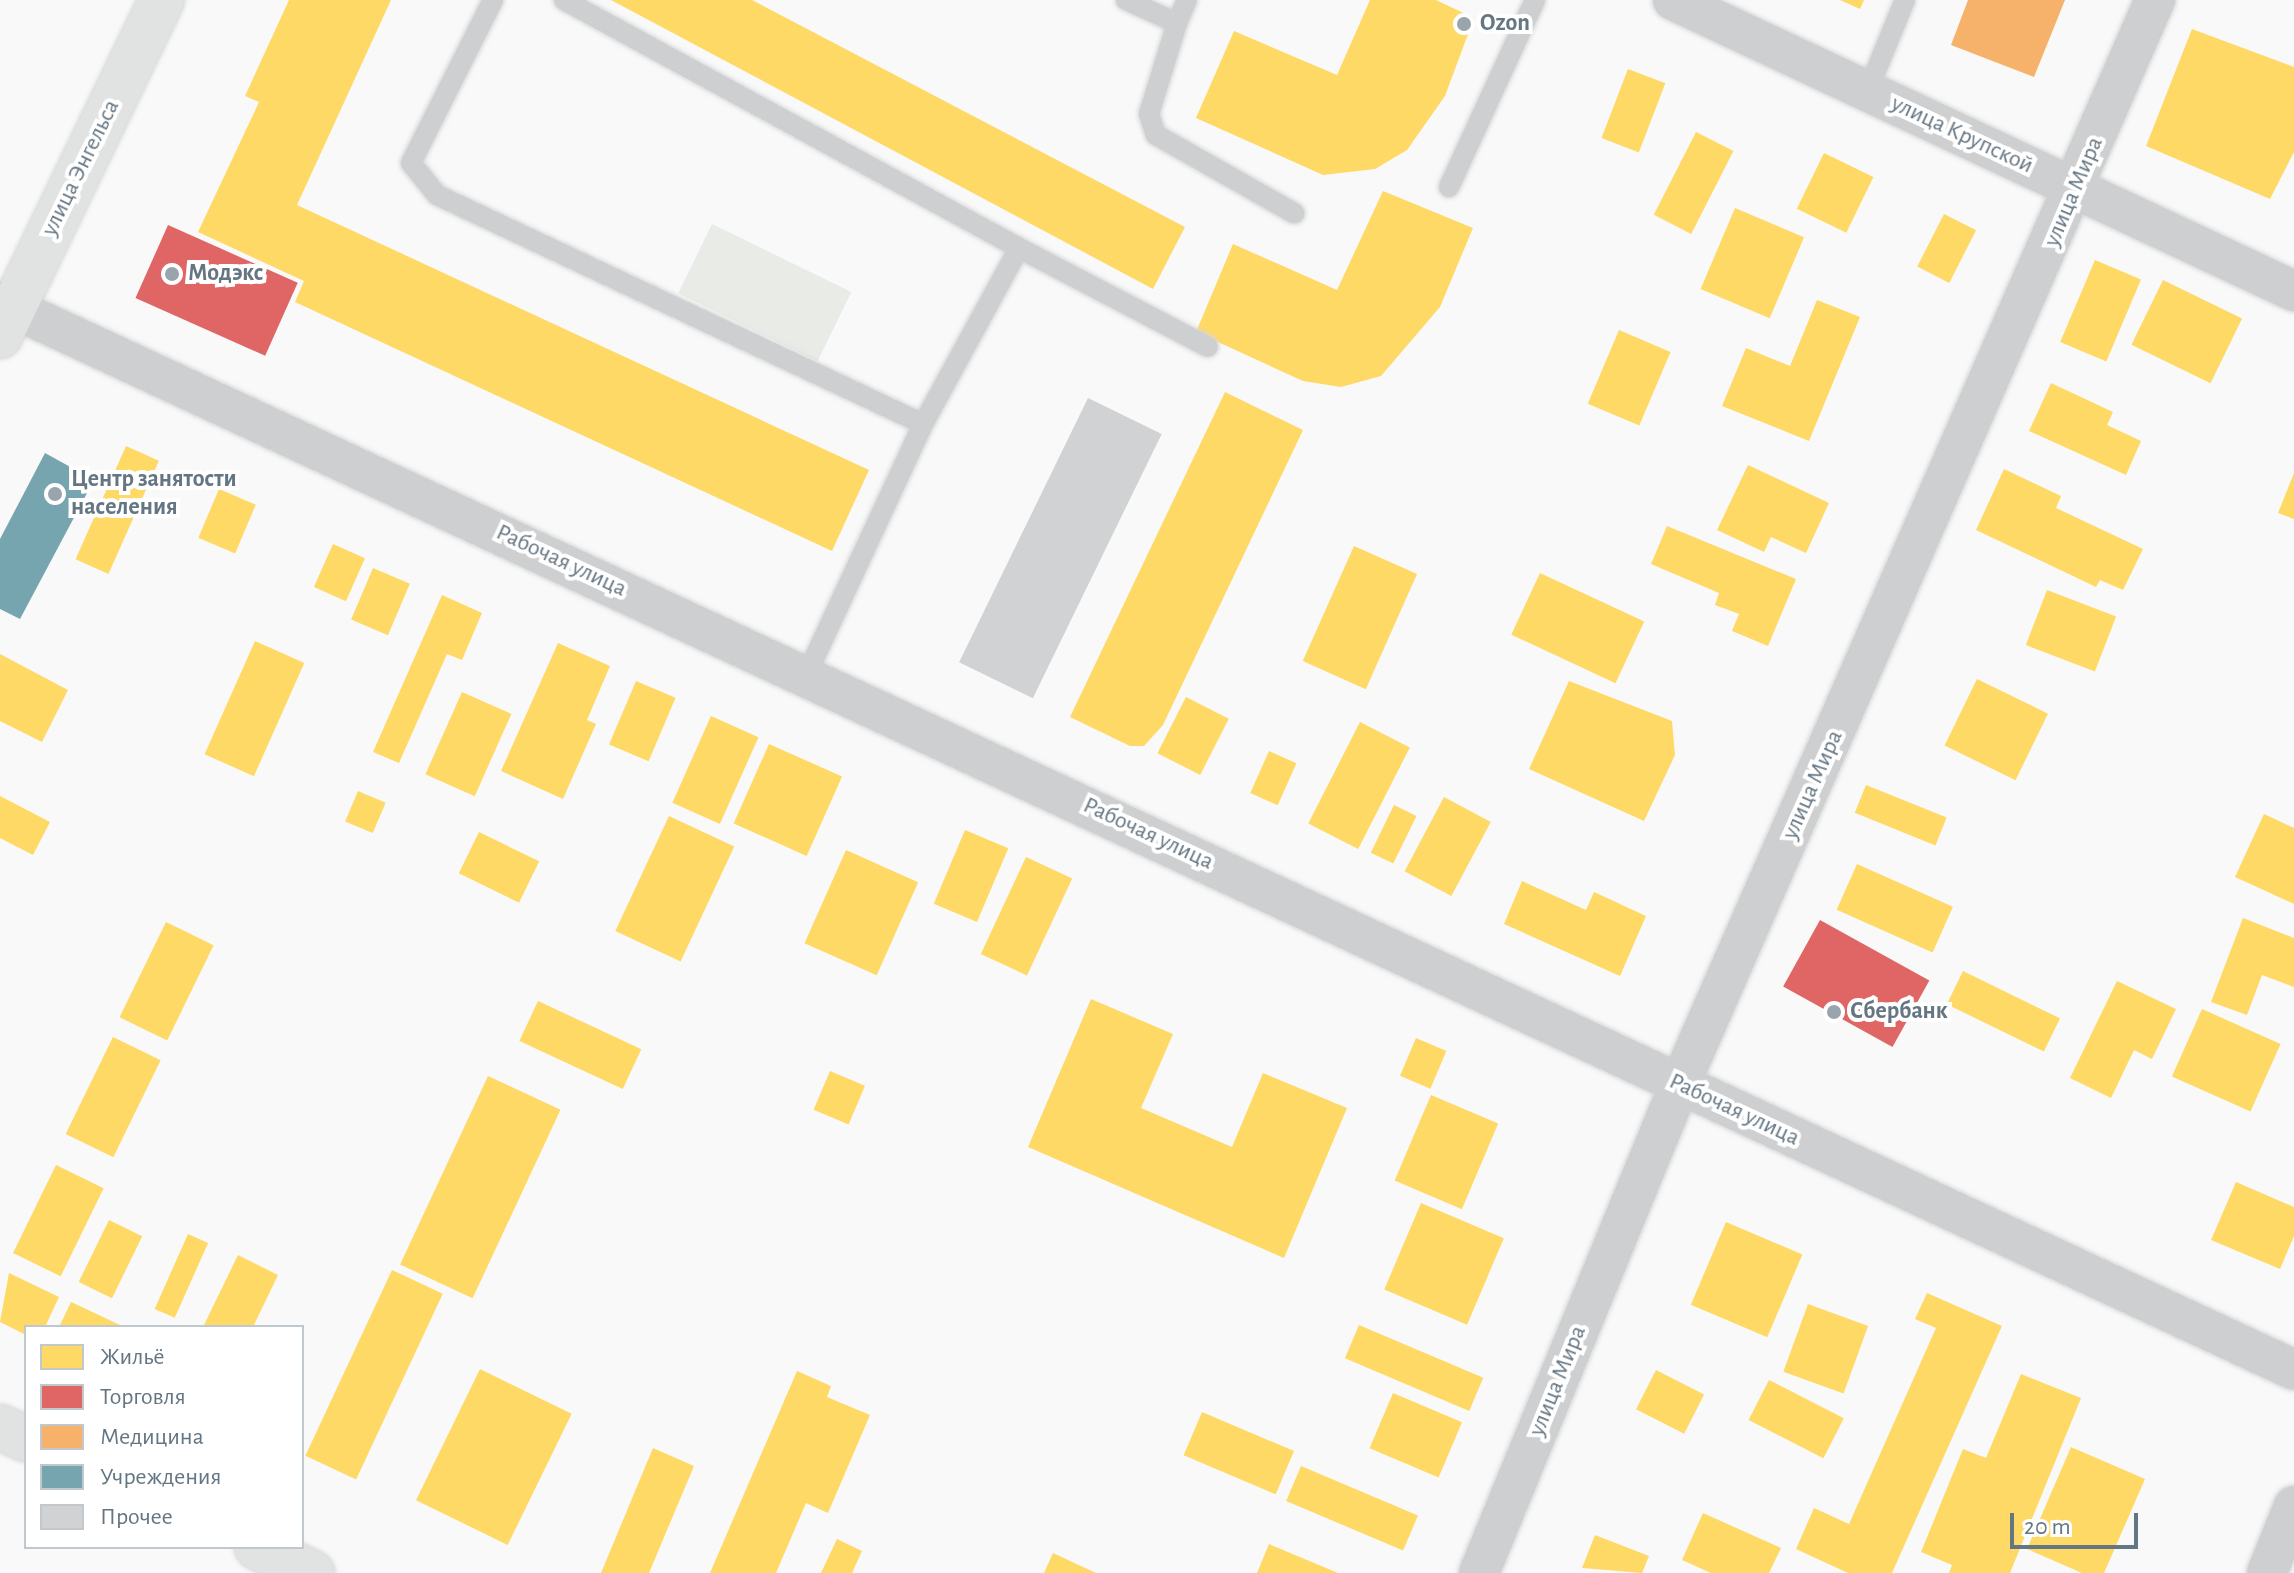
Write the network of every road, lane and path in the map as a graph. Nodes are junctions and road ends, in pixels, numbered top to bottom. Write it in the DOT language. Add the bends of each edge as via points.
graph roads {
  1 [pos="162,0"];
  2 [pos="493,0"];
  3 [pos="564,0"];
  4 [pos="1126,0"];
  5 [pos="1187,0"];
  6 [pos="1535,0"];
  7 [pos="1673,0"];
  8 [pos="1905,0"];
  9 [pos="2155,0"];
  10 [pos="1177,23"];
  11 [pos="1868,90"];
  12 [pos="1449,187"];
  13 [pos="2076,188"];
  14 [pos="1294,213"];
  15 [pos="1019,248"];
  16 [pos="2293,287"];
  17 [pos="4,316"];
  18 [pos="1208,347"];
  19 [pos="923,424"];
  20 [pos="807,674"];
  21 [pos="1680,1084"];
  22 [pos="2294,1370"];
  23 [pos="0,1427"];
  24 [pos="24,1438"];
  25 [pos="2294,1506"];
  26 [pos="261,1549"];
  27 [pos="312,1573"];
  28 [pos="1479,1573"];
  29 [pos="2267,1573"];
  1 -- 17 [label="main road, улица Энгельса"];
  2 -- 19 [label="lane" via="411,163 437,195"];
  3 -- 15 [label="lane"];
  4 -- 10 [label="lane"];
  5 -- 10 [label="lane"];
  6 -- 12 [label="lane"];
  7 -- 11 [label="street, улица Крупской"];
  8 -- 11 [label="lane"];
  9 -- 13 [label="street, улица Мира"];
  10 -- 14 [label="lane" via="1149,114 1156,135"];
  11 -- 13 [label="street, улица Крупской"];
  13 -- 16 [label="street, улица Крупской"];
  13 -- 21 [label="street, улица Мира"];
  15 -- 18 [label="lane"];
  15 -- 19 [label="lane"];
  17 -- 20 [label="street, Рабочая улица"];
  19 -- 20 [label="lane"];
  20 -- 21 [label="street, Рабочая улица"];
  21 -- 22 [label="street, Рабочая улица"];
  21 -- 28 [label="street, улица Мира"];
  23 -- 24 [label="main road"];
  25 -- 29 [label="street"];
  26 -- 27 [label="main road"];
}
